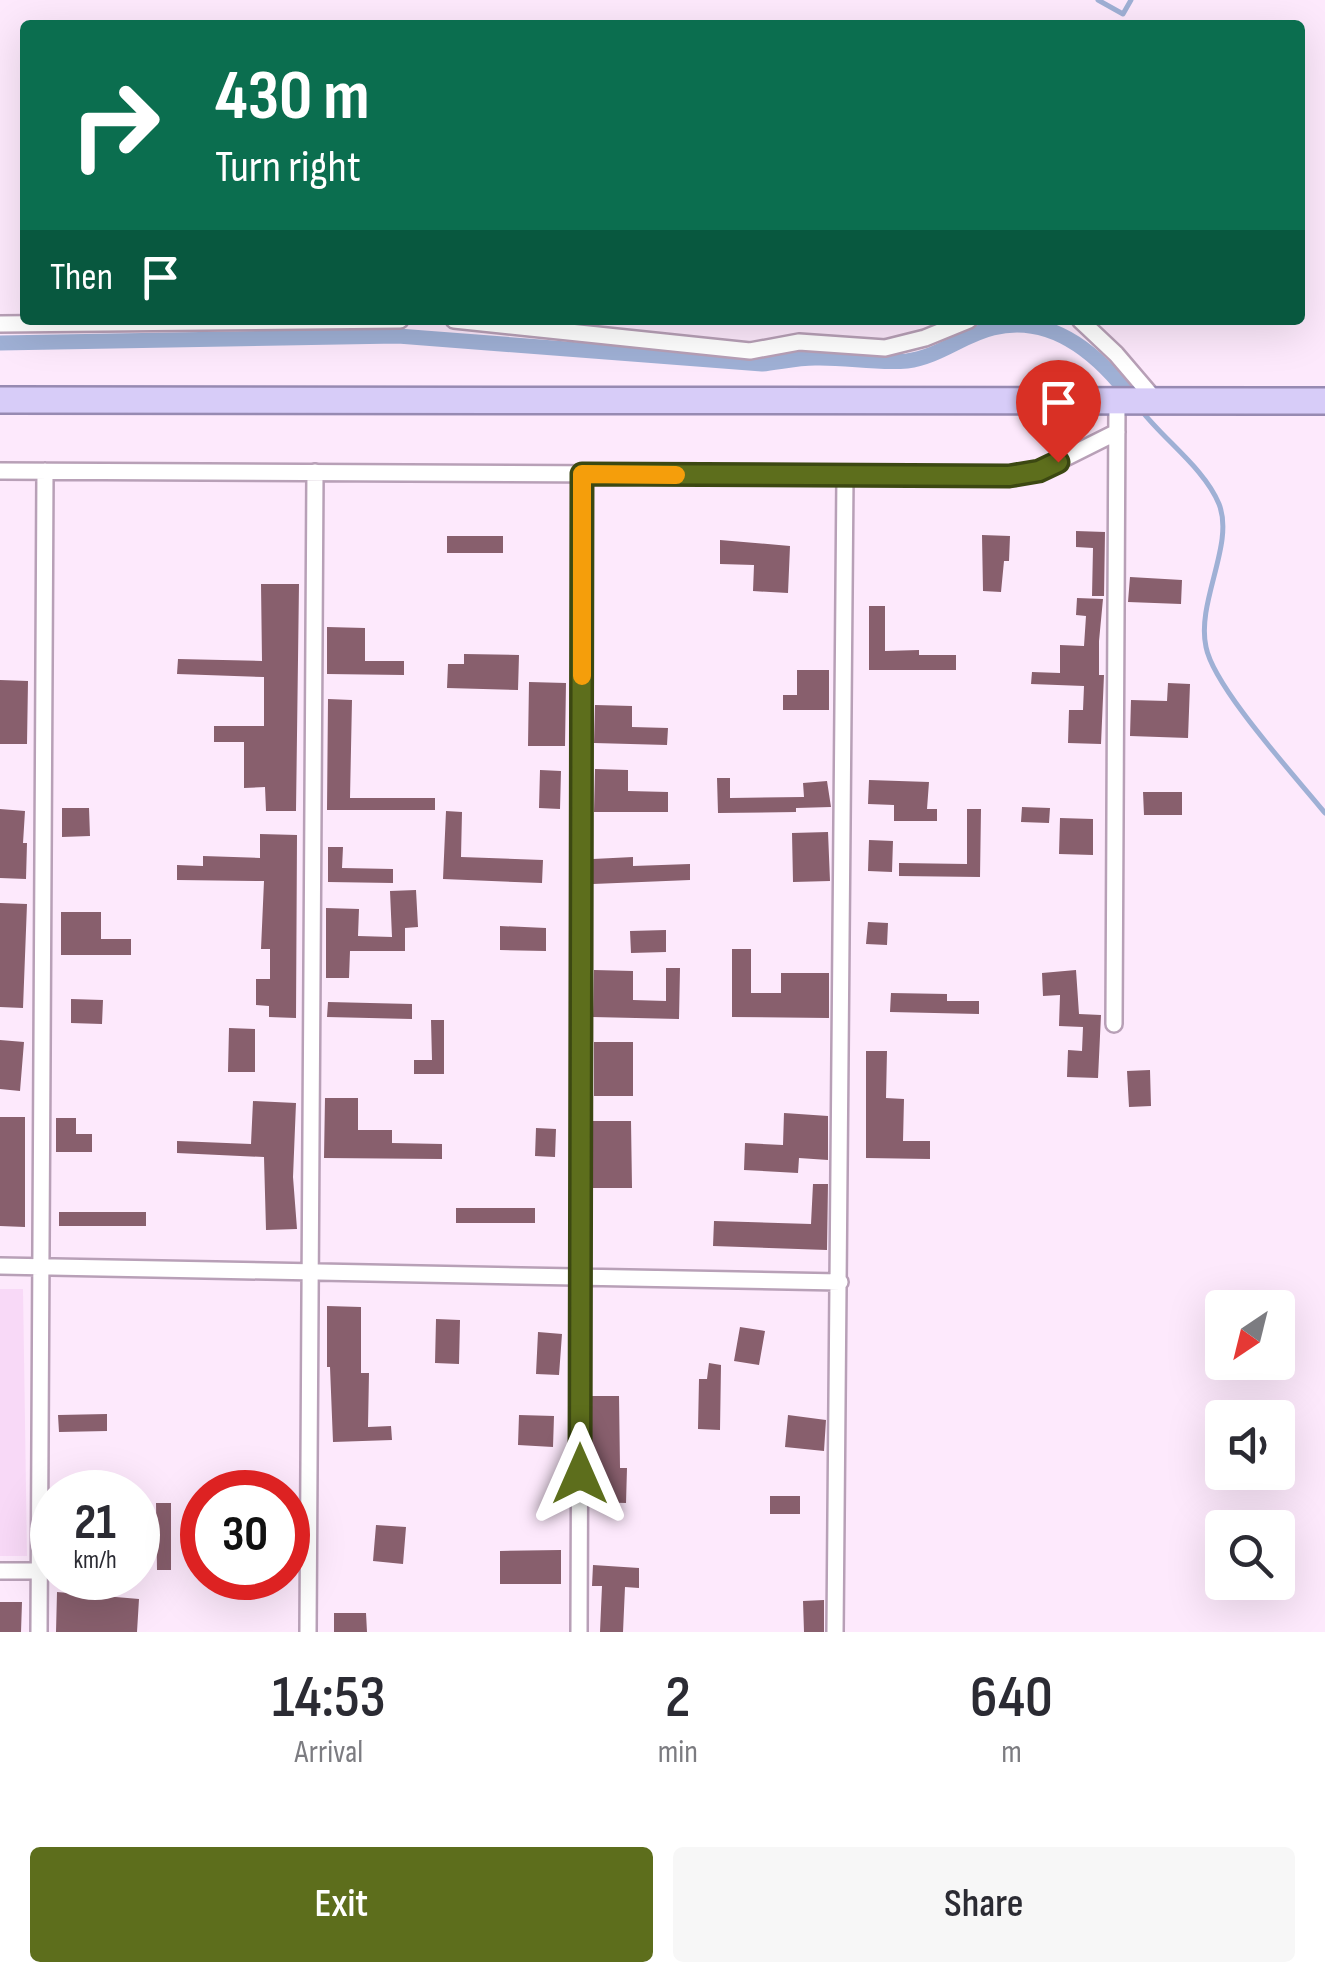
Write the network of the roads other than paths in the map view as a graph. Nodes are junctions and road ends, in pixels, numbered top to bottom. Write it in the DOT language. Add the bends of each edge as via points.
graph roads {
  1 [pos="502,325"];
  2 [pos="957,325"];
  3 [pos="1085,325"];
  4 [pos="0,400"];
  5 [pos="1325,401"];
  6 [pos="1157,402"];
  7 [pos="1117,403"];
  8 [pos="1117,432"];
  9 [pos="0,471"];
  10 [pos="45,471"];
  11 [pos="314,472"];
  12 [pos="582,474"];
  13 [pos="845,476"];
  14 [pos="1114,1024"];
  15 [pos="0,1266"];
  16 [pos="40,1266"];
  17 [pos="310,1272"];
  18 [pos="580,1277"];
  19 [pos="840,1282"];
  20 [pos="40,1470"];
  21 [pos="30,1571"];
  22 [pos="0,1572"];
  23 [pos="40,1600"];
  24 [pos="40,1632"];
  25 [pos="308,1632"];
  26 [pos="579,1632"];
  27 [pos="834,1632"];
  1 -- 2 [label="street" via="750,351 800,342 885,348"];
  3 -- 6 [label="street"];
  4 -- 7 [label="highway"];
  5 -- 6 [label="highway"];
  6 -- 7 [label="highway"];
  7 -- 8 [label="street"];
  8 -- 13 [label="street" via="1039,471 1009,476"];
  8 -- 14 [label="street"];
  9 -- 10 [label="street"];
  10 -- 11 [label="street"];
  10 -- 16 [label="street"];
  11 -- 12 [label="street"];
  11 -- 17 [label="street"];
  12 -- 13 [label="street"];
  12 -- 18 [label="street"];
  13 -- 19 [label="street"];
  15 -- 16 [label="street"];
  16 -- 17 [label="street"];
  16 -- 20 [label="street"];
  17 -- 18 [label="street"];
  17 -- 25 [label="street"];
  18 -- 19 [label="street"];
  18 -- 26 [label="street"];
  19 -- 27 [label="street"];
  21 -- 22 [label="street"];
  23 -- 24 [label="street"];
}
